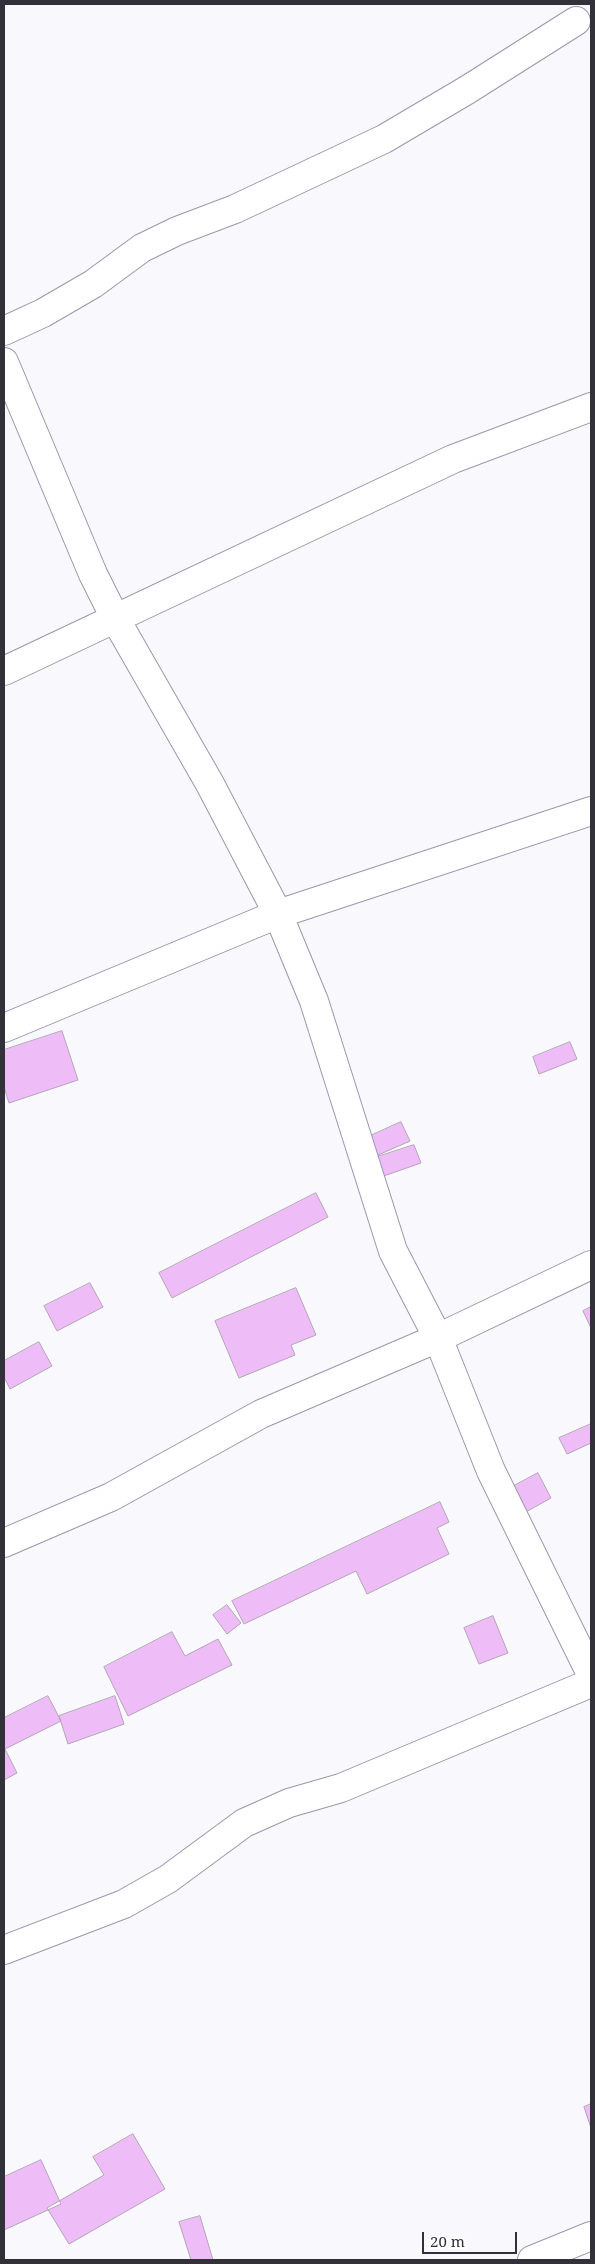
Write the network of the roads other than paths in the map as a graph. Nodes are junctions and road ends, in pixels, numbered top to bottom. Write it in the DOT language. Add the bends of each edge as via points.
graph roads {
  1 [pos="578,20"];
  2 [pos="4,331"];
  3 [pos="4,362"];
  4 [pos="591,407"];
  5 [pos="116,620"];
  6 [pos="4,671"];
  7 [pos="591,811"];
  8 [pos="278,914"];
  9 [pos="4,1028"];
  10 [pos="591,1265"];
  11 [pos="438,1338"];
  12 [pos="4,1543"];
  13 [pos="591,1674"];
  14 [pos="591,1683"];
  15 [pos="4,1950"];
  16 [pos="591,2236"];
  17 [pos="532,2260"];
  1 -- 2 [label="street" via="384,139 235,209 142,248 93,284"];
  3 -- 5 [label="street" via="92,574"];
  4 -- 5 [label="street" via="453,459"];
  5 -- 6 [label="street"];
  5 -- 8 [label="street" via="210,784"];
  7 -- 8 [label="street"];
  8 -- 9 [label="street"];
  8 -- 11 [label="street" via="314,1001 393,1251"];
  10 -- 11 [label="street"];
  11 -- 12 [label="street" via="261,1414 111,1497"];
  11 -- 13 [label="street" via="491,1471"];
  14 -- 15 [label="street" via="341,1788 289,1803 244,1823 168,1880 124,1904"];
  16 -- 17 [label="street"];
}
